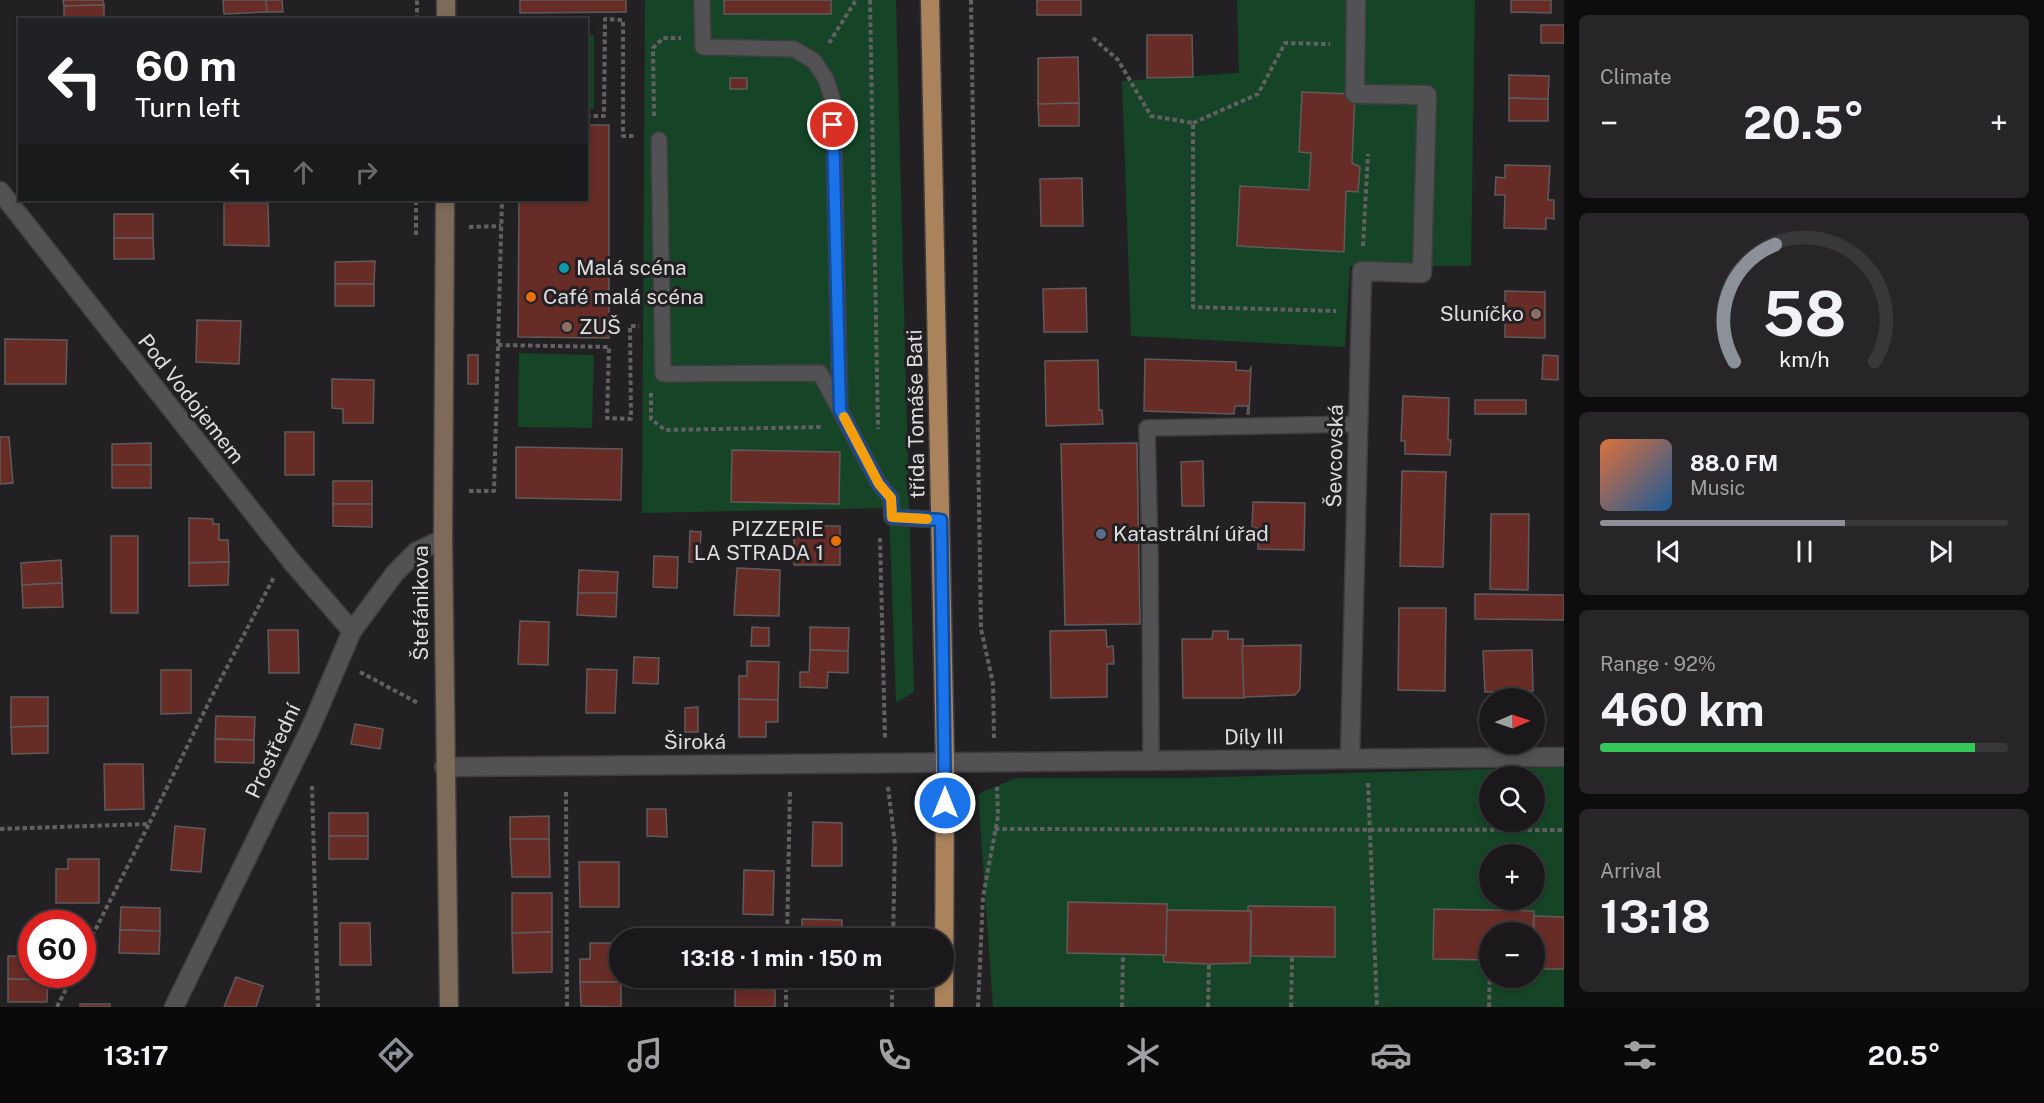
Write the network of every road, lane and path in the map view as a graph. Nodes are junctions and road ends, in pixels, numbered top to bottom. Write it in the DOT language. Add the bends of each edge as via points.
graph roads {
  1 [pos="417,0"];
  2 [pos="446,0"];
  3 [pos="702,0"];
  4 [pos="856,0"];
  5 [pos="930,0"];
  6 [pos="971,0"];
  7 [pos="1356,0"];
  8 [pos="417,18"];
  9 [pos="446,18"];
  10 [pos="703,38"];
  11 [pos="1093,38"];
  12 [pos="818,42"];
  13 [pos="1356,44"];
  14 [pos="588,116"];
  15 [pos="1193,123"];
  16 [pos="654,124"];
  17 [pos="644,136"];
  18 [pos="659,140"];
  19 [pos="1368,154"];
  20 [pos="0,191"];
  21 [pos="445,201"];
  22 [pos="502,201"];
  23 [pos="1362,271"];
  24 [pos="1361,311"];
  25 [pos="840,410"];
  26 [pos="1358,424"];
  27 [pos="465,491"];
  28 [pos="941,520"];
  29 [pos="443,539"];
  30 [pos="292,562"];
  31 [pos="352,631"];
  32 [pos="418,703"];
  33 [pos="1564,756"];
  34 [pos="1358,758"];
  35 [pos="1151,760"];
  36 [pos="945,762"];
  37 [pos="996,762"];
  38 [pos="791,765"];
  39 [pos="566,766"];
  40 [pos="444,767"];
  41 [pos="312,786"];
  42 [pos="149,824"];
  43 [pos="0,829"];
  44 [pos="995,829"];
  45 [pos="1370,830"];
  46 [pos="1564,830"];
  47 [pos="96,928"];
  48 [pos="787,928"];
  49 [pos="1123,954"];
  50 [pos="1292,957"];
  51 [pos="1209,964"];
  52 [pos="66,988"];
  53 [pos="786,988"];
  54 [pos="892,988"];
  55 [pos="1489,988"];
  56 [pos="57,1007"];
  57 [pos="174,1007"];
  58 [pos="318,1007"];
  59 [pos="448,1007"];
  60 [pos="567,1007"];
  61 [pos="786,1007"];
  62 [pos="892,1007"];
  63 [pos="944,1007"];
  64 [pos="978,1007"];
  65 [pos="1122,1007"];
  66 [pos="1208,1007"];
  67 [pos="1292,1007"];
  68 [pos="1377,1007"];
  69 [pos="1489,1007"];
  1 -- 8 [label="path"];
  2 -- 9 [label="street"];
  3 -- 10 [label="lane"];
  4 -- 12 [label="path" via="830,43"];
  5 -- 28 [label="main road, třída Tomáše Bati"];
  6 -- 37 [label="path" via="981,629 993,683"];
  7 -- 13 [label="street"];
  10 -- 16 [label="path" via="663,38 653,48"];
  10 -- 25 [label="lane" via="703,47 794,49 814,61 826,79 833,101"];
  11 -- 15 [label="path" via="1118,60 1151,116"];
  13 -- 15 [label="path" via="1285,43 1258,94"];
  13 -- 23 [label="street" via="1355,94 1427,96 1422,273"];
  14 -- 17 [label="path" via="604,116 605,19 622,20 623,136"];
  15 -- 24 [label="path" via="1193,307"];
  18 -- 25 [label="lane" via="663,374 820,373"];
  19 -- 23 [label="path"];
  20 -- 30 [label="street, Pod Vodojemem"];
  21 -- 29 [label="street, Štefánikova"];
  22 -- 27 [label="path" via="494,491"];
  23 -- 24 [label="street, Ševcovská"];
  24 -- 26 [label="street, Ševcovská"];
  25 -- 28 [label="lane" via="879,484 891,498 892,517"];
  26 -- 34 [label="street, Ševcovská"];
  26 -- 35 [label="lane" via="1147,428"];
  28 -- 36 [label="main road, třída Tomáše Bati"];
  29 -- 31 [label="street, Prostřední" via="416,552 395,573"];
  29 -- 40 [label="street, Štefánikova"];
  30 -- 31 [label="street, Pod Vodojemem"];
  30 -- 42 [label="path" via="278,570"];
  31 -- 32 [label="path" via="348,664"];
  31 -- 57 [label="street, Prostřední" via="311,727"];
  33 -- 34 [label="street, Díly III"];
  34 -- 35 [label="street, Díly III"];
  34 -- 45 [label="path"];
  35 -- 37 [label="street, Díly III"];
  36 -- 37 [label="street, Díly III"];
  36 -- 38 [label="street, Široká"];
  36 -- 63 [label="main road, třída Tomáše Bati"];
  37 -- 44 [label="path"];
  38 -- 39 [label="street, Široká"];
  38 -- 48 [label="path"];
  39 -- 40 [label="street, Široká"];
  39 -- 60 [label="path"];
  40 -- 59 [label="street, Štefánikova"];
  41 -- 58 [label="path"];
  42 -- 43 [label="path"];
  42 -- 47 [label="path"];
  44 -- 45 [label="path"];
  44 -- 64 [label="path" via="983,897"];
  45 -- 46 [label="path"];
  45 -- 68 [label="path"];
  49 -- 65 [label="path"];
  50 -- 67 [label="path"];
  51 -- 66 [label="path"];
  52 -- 56 [label="path"];
  53 -- 61 [label="path"];
  54 -- 62 [label="path"];
  55 -- 69 [label="path"];
}
